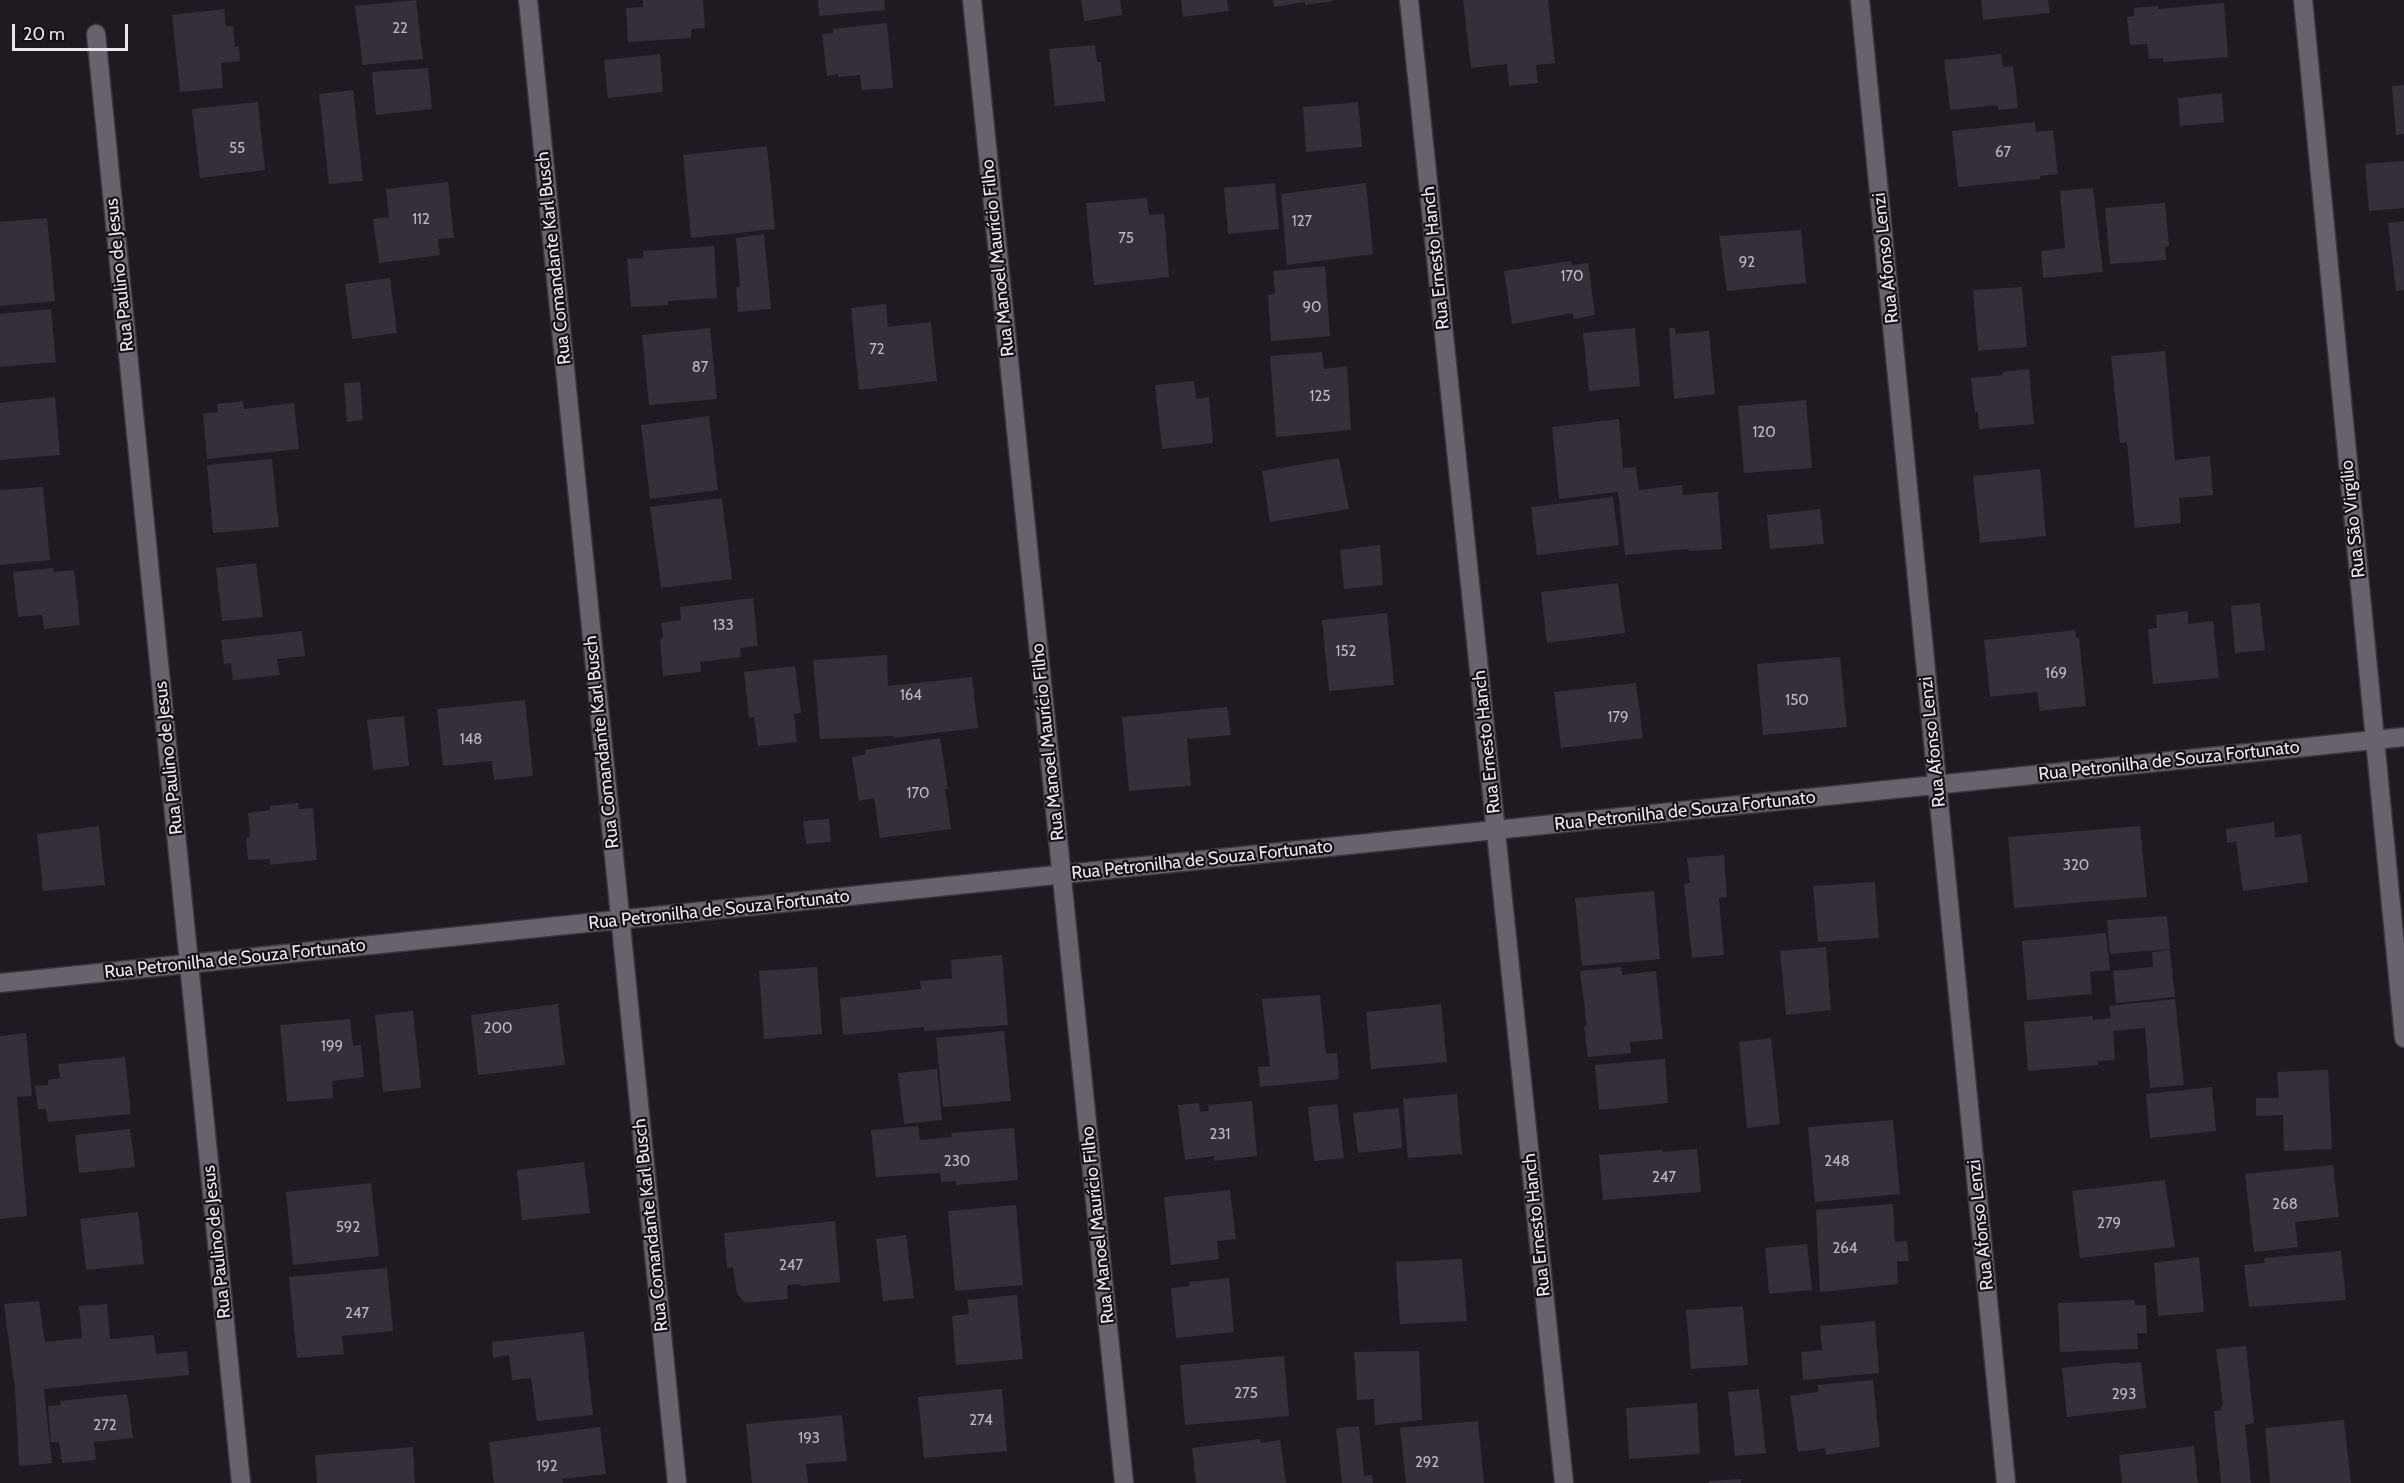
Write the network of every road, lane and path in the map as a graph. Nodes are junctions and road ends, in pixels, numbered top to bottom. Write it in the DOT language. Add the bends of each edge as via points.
graph roads {
  1 [pos="528,0"];
  2 [pos="972,0"];
  3 [pos="1409,0"];
  4 [pos="1860,0"];
  5 [pos="2303,0"];
  6 [pos="96,34"];
  7 [pos="2404,737"];
  8 [pos="2375,740"];
  9 [pos="1937,785"];
  10 [pos="1496,830"];
  11 [pos="1061,874"];
  12 [pos="621,920"];
  13 [pos="189,964"];
  14 [pos="0,983"];
  15 [pos="2404,1038"];
  16 [pos="241,1483"];
  17 [pos="677,1483"];
  18 [pos="1124,1483"];
  19 [pos="1564,1483"];
  20 [pos="2006,1483"];
  1 -- 12 [label="street, Rua Comandante Karl Busch"];
  2 -- 11 [label="street, Rua Manoel Maurício Filho"];
  3 -- 10 [label="street, Rua Ernesto Hanch"];
  4 -- 9 [label="street, Rua Afonso Lenzi"];
  5 -- 8 [label="street, Rua São Virgílio"];
  6 -- 13 [label="street, Rua Paulino de Jesus"];
  7 -- 8 [label="street, Rua Petronilha de Souza Fortunato"];
  8 -- 9 [label="street, Rua Petronilha de Souza Fortunato"];
  8 -- 15 [label="street, Rua São Virgílio"];
  9 -- 10 [label="street, Rua Petronilha de Souza Fortunato"];
  9 -- 20 [label="street, Rua Afonso Lenzi"];
  10 -- 11 [label="street, Rua Petronilha de Souza Fortunato"];
  10 -- 19 [label="street, Rua Ernesto Hanch"];
  11 -- 12 [label="street, Rua Petronilha de Souza Fortunato"];
  11 -- 18 [label="street, Rua Manoel Maurício Filho"];
  12 -- 13 [label="street, Rua Petronilha de Souza Fortunato"];
  12 -- 17 [label="street, Rua Comandante Karl Busch"];
  13 -- 14 [label="street, Rua Petronilha de Souza Fortunato"];
  13 -- 16 [label="street, Rua Paulino de Jesus"];
}
